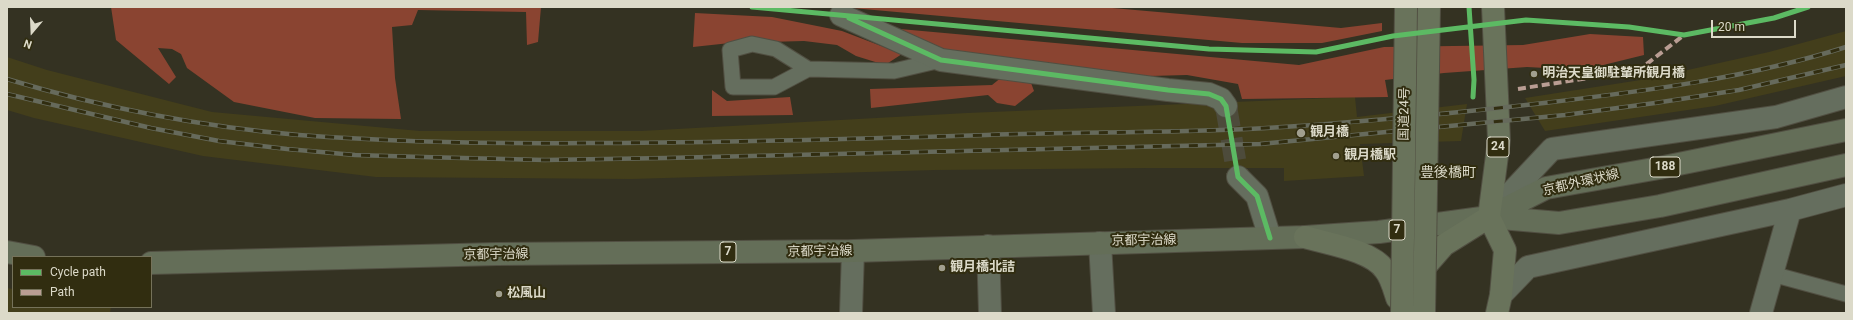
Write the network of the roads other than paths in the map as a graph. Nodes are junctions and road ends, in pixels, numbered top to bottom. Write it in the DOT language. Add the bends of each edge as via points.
graph roads {
  1 [pos="1406,7"];
  2 [pos="1429,7"];
  3 [pos="1492,7"];
  4 [pos="841,15"];
  5 [pos="941,60"];
  6 [pos="808,69"];
  7 [pos="1846,97"];
  8 [pos="1226,106"];
  9 [pos="1846,130"];
  10 [pos="1846,165"];
  11 [pos="1238,177"];
  12 [pos="1846,195"];
  13 [pos="1790,210"];
  14 [pos="1489,217"];
  15 [pos="1305,237"];
  16 [pos="1270,238"];
  17 [pos="1100,243"];
  18 [pos="988,246"];
  19 [pos="852,251"];
  20 [pos="7,252"];
  21 [pos="29,256"];
  22 [pos="152,263"];
  23 [pos="1772,274"];
  24 [pos="1846,294"];
  25 [pos="1499,304"];
  26 [pos="1398,308"];
  27 [pos="851,313"];
  28 [pos="990,313"];
  29 [pos="1104,313"];
  30 [pos="1424,313"];
  31 [pos="1761,313"];
  1 -- 26 [label="highway, 国道24号, bridge"];
  2 -- 30 [label="highway, 国道24号, bridge"];
  3 -- 14 [label="highway, 24" via="1499,140"];
  4 -- 5 [label="street"];
  5 -- 6 [label="lane" via="894,71"];
  5 -- 8 [label="street" via="1209,94 1221,99"];
  6 -- 6 [label="lane" via="774,87 733,87 730,50 752,44 776,49"];
  7 -- 14 [label="street" via="1776,117 1552,149"];
  9 -- 14 [label="main road, 京都外環状線 / 188" via="1546,188"];
  10 -- 14 [label="main road" via="1660,206 1559,223"];
  11 -- 16 [label="street" via="1258,196"];
  12 -- 13 [label="street"];
  13 -- 23 [label="street"];
  13 -- 25 [label="street" via="1528,267"];
  14 -- 15 [label="main road, 京都宇治線 / 7" via="1379,232"];
  14 -- 25 [label="highway" via="1505,250"];
  14 -- 26 [label="highway" via="1444,245"];
  15 -- 16 [label="main road, 京都宇治線 / 7"];
  15 -- 26 [label="highway" via="1375,260 1385,270"];
  16 -- 17 [label="main road, 京都宇治線 / 7"];
  17 -- 18 [label="main road, 京都宇治線 / 7"];
  17 -- 29 [label="street"];
  18 -- 19 [label="main road, 京都宇治線 / 7"];
  18 -- 28 [label="street"];
  19 -- 22 [label="main road, 京都宇治線 / 7" via="497,254"];
  19 -- 27 [label="street"];
  20 -- 21 [label="main road"];
  23 -- 24 [label="lane"];
  23 -- 31 [label="street"];
}
